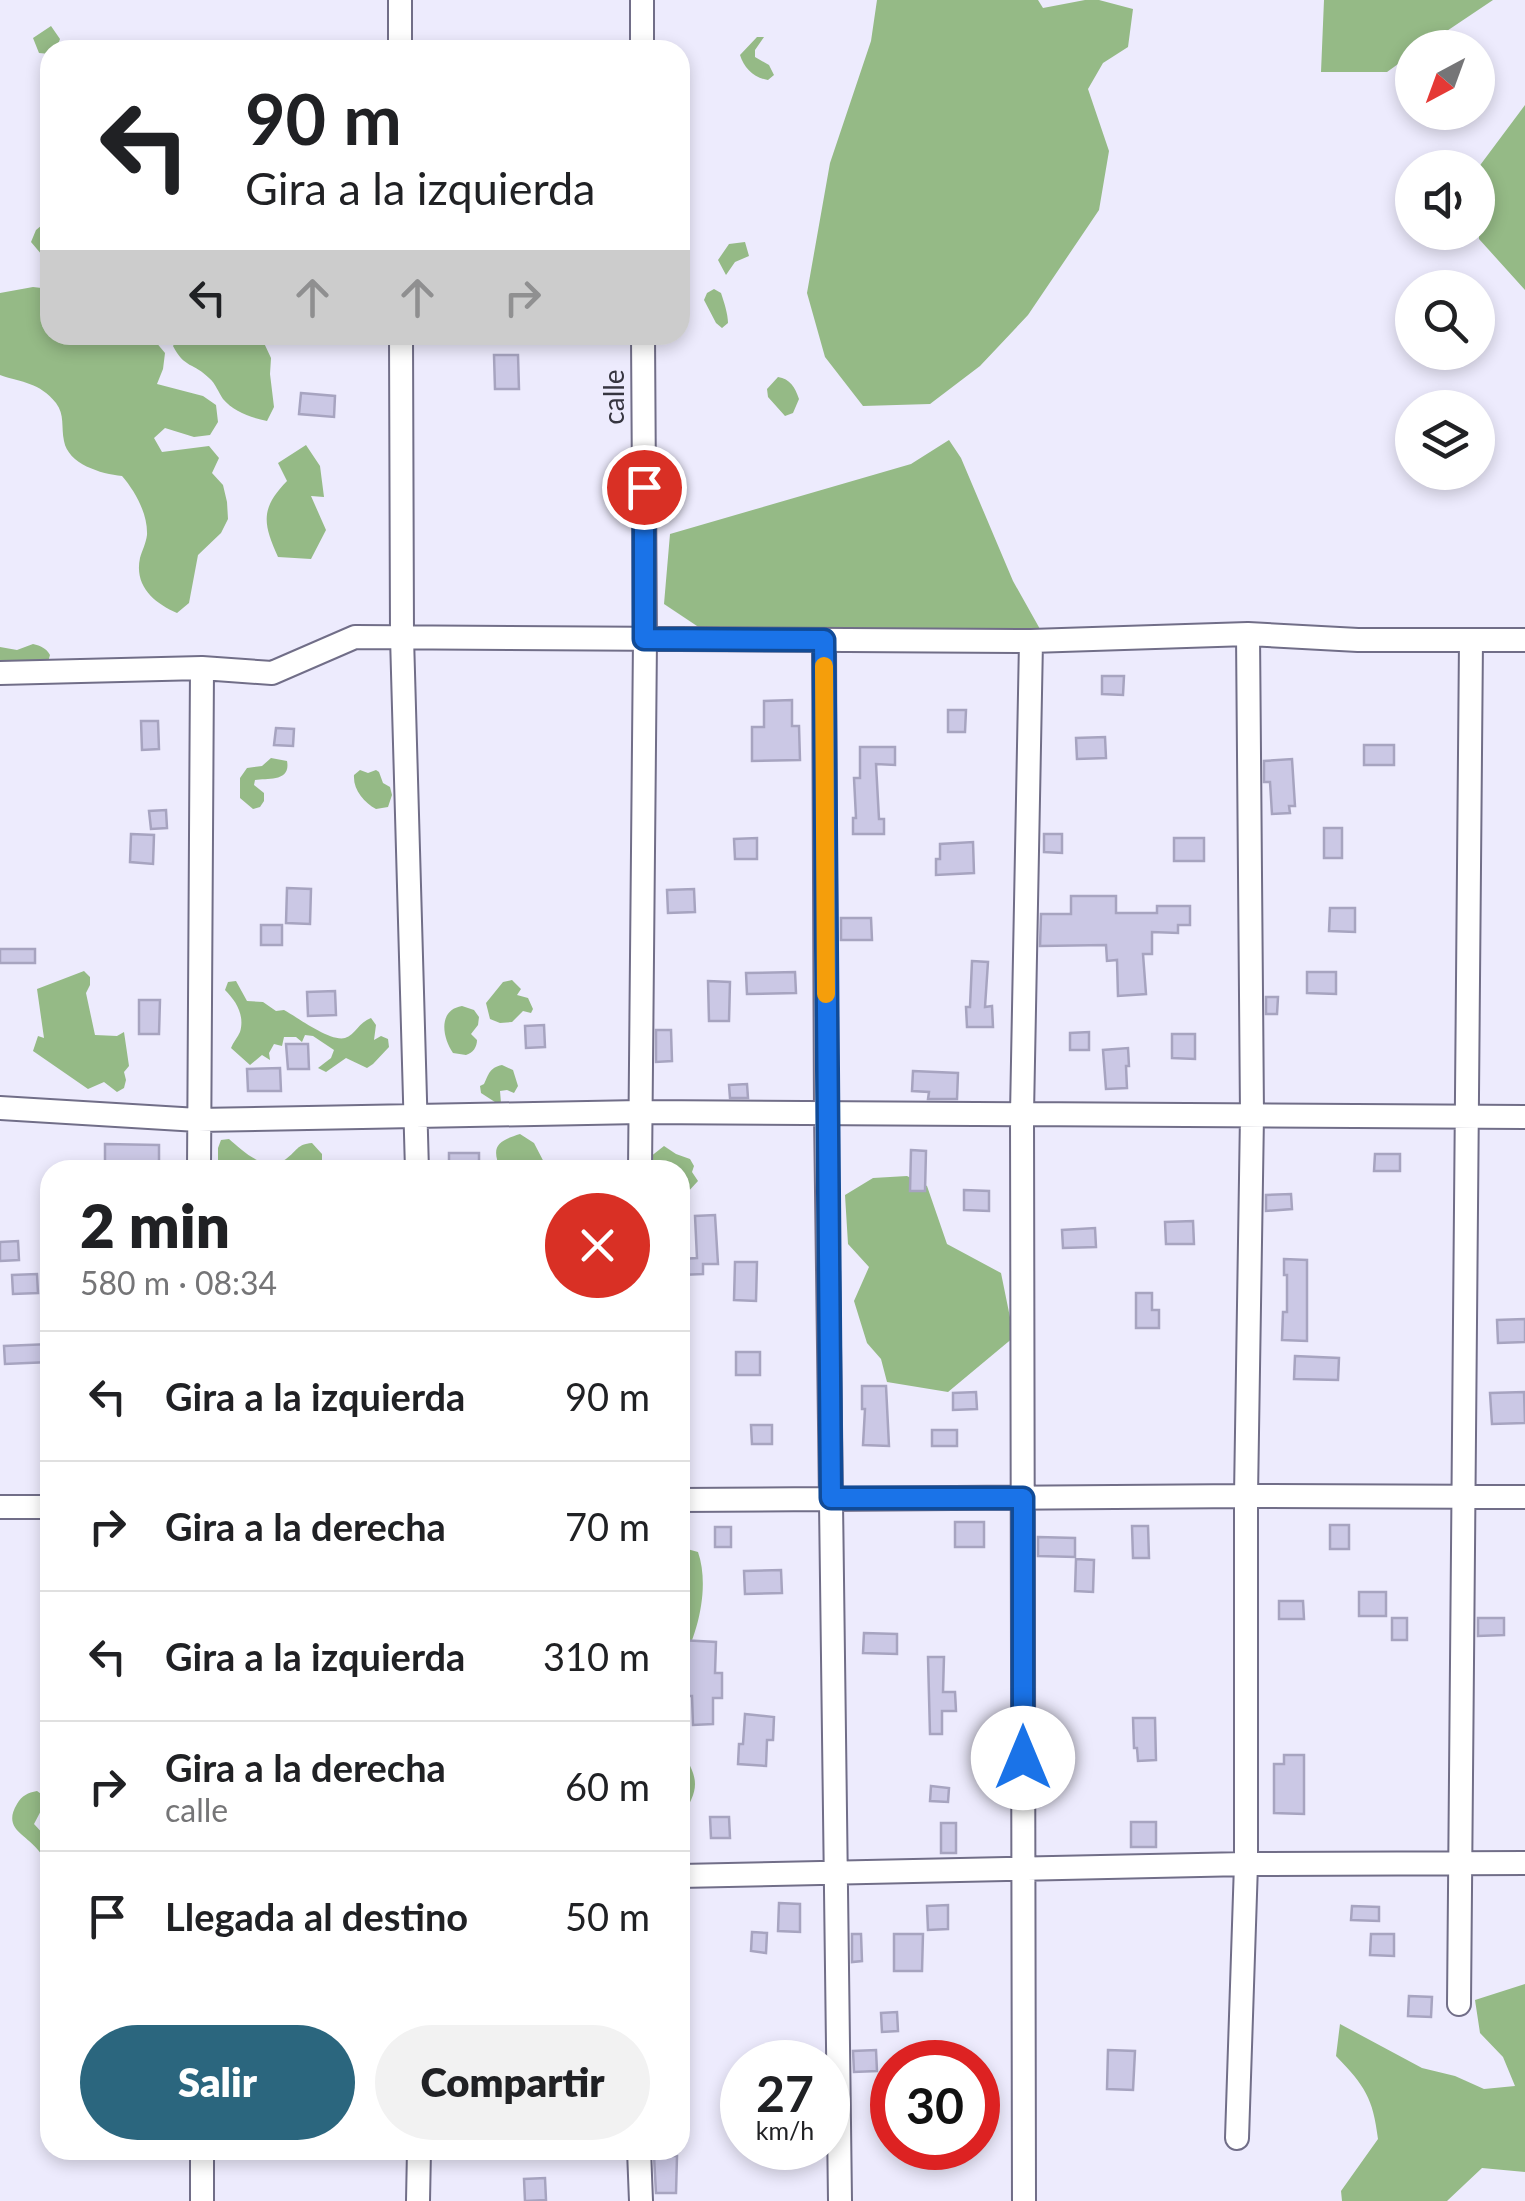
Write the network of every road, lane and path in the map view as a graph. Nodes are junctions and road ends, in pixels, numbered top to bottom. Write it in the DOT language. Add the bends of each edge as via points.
graph roads {
  1 [pos="400,0"];
  2 [pos="642,0"];
  3 [pos="400,40"];
  4 [pos="642,40"];
  5 [pos="401,345"];
  6 [pos="643,345"];
  7 [pos="1248,634"];
  8 [pos="402,637"];
  9 [pos="644,639"];
  10 [pos="824,640"];
  11 [pos="1471,640"];
  12 [pos="1525,640"];
  13 [pos="1031,642"];
  14 [pos="202,668"];
  15 [pos="0,673"];
  16 [pos="0,1108"];
  17 [pos="640,1112"];
  18 [pos="826,1113"];
  19 [pos="1022,1114"];
  20 [pos="1252,1115"];
  21 [pos="418,1116"];
  22 [pos="1467,1116"];
  23 [pos="1525,1117"];
  24 [pos="198,1120"];
  25 [pos="198,1160"];
  26 [pos="418,1160"];
  27 [pos="640,1160"];
  28 [pos="1246,1496"];
  29 [pos="1464,1497"];
  30 [pos="1525,1497"];
  31 [pos="831,1498"];
  32 [pos="1023,1498"];
  33 [pos="690,1500"];
  34 [pos="0,1507"];
  35 [pos="40,1507"];
  36 [pos="1525,1862"];
  37 [pos="1461,1863"];
  38 [pos="1246,1864"];
  39 [pos="1023,1870"];
  40 [pos="836,1873"];
  41 [pos="690,1876"];
  42 [pos="1459,2004"];
  43 [pos="1237,2138"];
  44 [pos="202,2160"];
  45 [pos="419,2160"];
  46 [pos="640,2160"];
  47 [pos="202,2201"];
  48 [pos="418,2201"];
  49 [pos="641,2201"];
  50 [pos="840,2201"];
  51 [pos="1024,2201"];
  1 -- 3 [label="street"];
  2 -- 4 [label="street"];
  5 -- 8 [label="street"];
  6 -- 9 [label="street, calle"];
  7 -- 11 [label="street"];
  7 -- 13 [label="street"];
  7 -- 20 [label="street"];
  8 -- 9 [label="street"];
  8 -- 14 [label="street" via="355,637 272,673"];
  8 -- 21 [label="street"];
  9 -- 10 [label="street"];
  9 -- 17 [label="street, calle"];
  10 -- 13 [label="street"];
  10 -- 18 [label="street"];
  11 -- 12 [label="street"];
  11 -- 22 [label="street"];
  13 -- 19 [label="street"];
  14 -- 15 [label="street"];
  14 -- 24 [label="street"];
  16 -- 24 [label="street"];
  17 -- 18 [label="street"];
  17 -- 21 [label="street"];
  17 -- 27 [label="street, calle"];
  18 -- 19 [label="street"];
  18 -- 31 [label="street"];
  19 -- 20 [label="street"];
  19 -- 32 [label="street"];
  20 -- 22 [label="street"];
  20 -- 28 [label="street"];
  21 -- 24 [label="street"];
  21 -- 26 [label="street"];
  22 -- 23 [label="street"];
  22 -- 29 [label="street"];
  24 -- 25 [label="street"];
  28 -- 29 [label="street"];
  28 -- 32 [label="street"];
  28 -- 38 [label="street"];
  29 -- 30 [label="street"];
  29 -- 37 [label="street"];
  31 -- 32 [label="street"];
  31 -- 33 [label="street"];
  31 -- 40 [label="street"];
  32 -- 39 [label="street"];
  34 -- 35 [label="street"];
  36 -- 37 [label="street"];
  37 -- 38 [label="street"];
  37 -- 42 [label="street"];
  38 -- 39 [label="street"];
  38 -- 43 [label="street"];
  39 -- 40 [label="street"];
  39 -- 51 [label="street"];
  40 -- 41 [label="street"];
  40 -- 50 [label="street"];
  44 -- 47 [label="street"];
  45 -- 48 [label="street"];
  46 -- 49 [label="street"];
}
